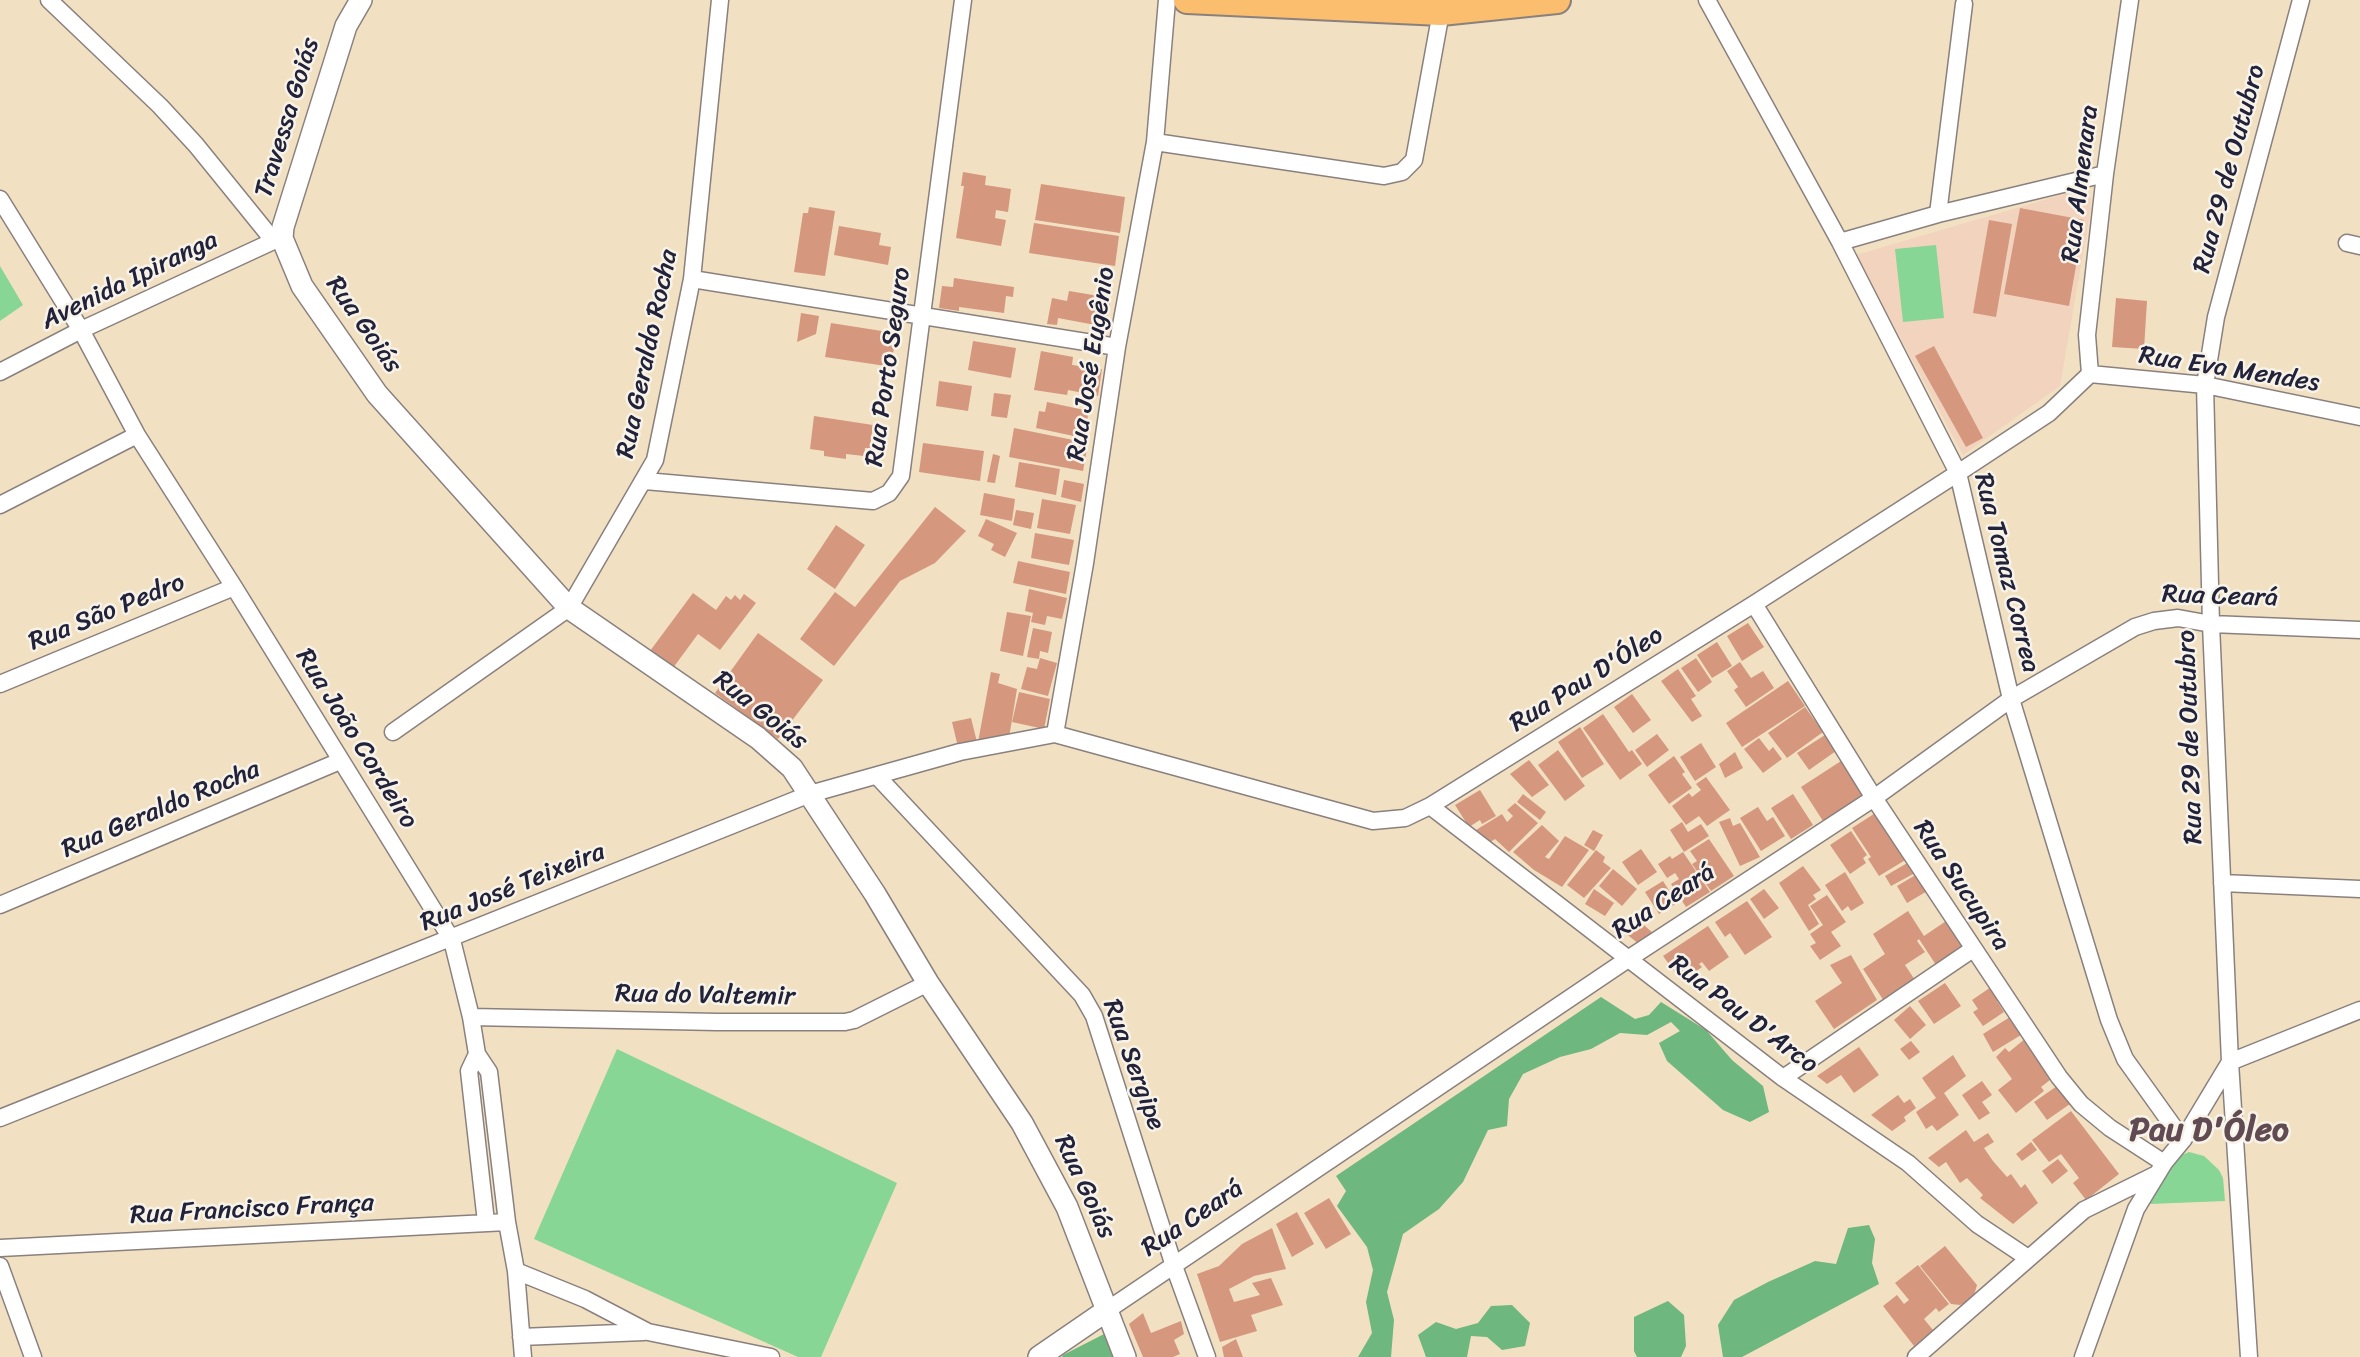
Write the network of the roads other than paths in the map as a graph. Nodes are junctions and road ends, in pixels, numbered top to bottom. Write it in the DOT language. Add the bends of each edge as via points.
graph roads {
  1 [pos="49,0"];
  2 [pos="348,0"];
  3 [pos="361,0"];
  4 [pos="720,0"];
  5 [pos="963,0"];
  6 [pos="1167,0"];
  7 [pos="1187,0"];
  8 [pos="1557,0"];
  9 [pos="1707,0"];
  10 [pos="2130,0"];
  11 [pos="2301,0"];
  12 [pos="1342,4"];
  13 [pos="1964,4"];
  14 [pos="1441,12"];
  15 [pos="346,26"];
  16 [pos="1155,142"];
  17 [pos="2105,174"];
  18 [pos="0,199"];
  19 [pos="1938,214"];
  20 [pos="279,235"];
  21 [pos="1840,242"];
  22 [pos="692,279"];
  23 [pos="922,314"];
  24 [pos="81,330"];
  25 [pos="1118,346"];
  26 [pos="0,372"];
  27 [pos="2090,374"];
  28 [pos="2205,385"];
  29 [pos="2360,417"];
  30 [pos="137,435"];
  31 [pos="1958,472"];
  32 [pos="645,481"];
  33 [pos="0,505"];
  34 [pos="234,587"];
  35 [pos="1754,604"];
  36 [pos="569,608"];
  37 [pos="2211,624"];
  38 [pos="2360,630"];
  39 [pos="0,684"];
  40 [pos="2011,699"];
  41 [pos="393,732"];
  42 [pos="1055,734"];
  43 [pos="340,761"];
  44 [pos="877,776"];
  45 [pos="810,794"];
  46 [pos="1874,798"];
  47 [pos="1430,806"];
  48 [pos="2222,883"];
  49 [pos="2360,889"];
  50 [pos="0,905"];
  51 [pos="452,940"];
  52 [pos="1973,949"];
  53 [pos="1628,959"];
  54 [pos="928,983"];
  55 [pos="2360,1010"];
  56 [pos="471,1017"];
  57 [pos="477,1054"];
  58 [pos="2230,1062"];
  59 [pos="1783,1078"];
  60 [pos="0,1118"];
  61 [pos="2183,1140"];
  62 [pos="2160,1169"];
  63 [pos="486,1222"];
  64 [pos="507,1222"];
  65 [pos="0,1248"];
  66 [pos="2028,1258"];
  67 [pos="0,1266"];
  68 [pos="1174,1266"];
  69 [pos="516,1270"];
  70 [pos="1106,1311"];
  71 [pos="648,1332"];
  72 [pos="521,1337"];
  73 [pos="33,1357"];
  74 [pos="523,1357"];
  75 [pos="771,1357"];
  76 [pos="1040,1357"];
  77 [pos="1125,1357"];
  78 [pos="1206,1357"];
  79 [pos="1916,1357"];
  80 [pos="2083,1357"];
  81 [pos="2249,1357"];
  1 -- 20 [label="street, Rua Goiás" via="187,135"];
  2 -- 15 [label="street, Travessa Goiás"];
  3 -- 15 [label="street, Travessa Goiás"];
  4 -- 22 [label="street, Rua Geraldo Rocha"];
  5 -- 23 [label="street, Rua Porto Seguro"];
  6 -- 16 [label="street, Rua José Eugênio"];
  7 -- 12 [label="main road"];
  8 -- 14 [label="main road"];
  9 -- 21 [label="street, Rua Tomaz Correa"];
  10 -- 17 [label="street, Rua Almenara"];
  11 -- 28 [label="street, Rua 29 de Outubro" via="2216,317"];
  12 -- 14 [label="main road"];
  13 -- 19 [label="street"];
  14 -- 16 [label="street" via="1413,160 1402,172 1384,176"];
  15 -- 20 [label="street, Travessa Goiás"];
  16 -- 25 [label="street, Rua José Eugênio"];
  17 -- 19 [label="street"];
  17 -- 27 [label="street, Rua Almenara" via="2087,335"];
  18 -- 24 [label="street, Rua João Cordeiro"];
  19 -- 21 [label="street"];
  20 -- 24 [label="street, Avenida Ipiranga"];
  20 -- 36 [label="street, Rua Goiás" via="302,286 377,394"];
  21 -- 31 [label="street, Rua Tomaz Correa"];
  22 -- 23 [label="street"];
  22 -- 32 [label="street, Rua Geraldo Rocha" via="655,460"];
  23 -- 25 [label="street"];
  23 -- 32 [label="street, Rua Porto Seguro" via="901,476 889,493 873,501"];
  24 -- 26 [label="street, Avenida Ipiranga"];
  24 -- 30 [label="street, Rua João Cordeiro"];
  25 -- 42 [label="street, Rua José Eugênio"];
  27 -- 28 [label="street, Rua Eva Mendes"];
  27 -- 31 [label="street, Rua Pau D'Óleo" via="2049,413"];
  28 -- 29 [label="street, Rua Eva Mendes"];
  28 -- 37 [label="street, Rua 29 de Outubro"];
  30 -- 33 [label="street"];
  30 -- 34 [label="street, Rua João Cordeiro"];
  31 -- 35 [label="street, Rua Pau D'Óleo"];
  31 -- 40 [label="street, Rua Tomaz Correa"];
  32 -- 36 [label="street, Rua Geraldo Rocha"];
  34 -- 39 [label="street, Rua São Pedro"];
  34 -- 43 [label="street, Rua João Cordeiro"];
  35 -- 46 [label="street, Rua Sucupira"];
  35 -- 47 [label="street, Rua Pau D'Óleo"];
  36 -- 41 [label="street, Rua Geraldo Rocha"];
  36 -- 45 [label="street, Rua Goiás" via="768,747 792,768"];
  37 -- 38 [label="street, Rua Ceará"];
  37 -- 40 [label="street, Rua Ceará" via="2178,618 2135,627"];
  37 -- 48 [label="street, Rua 29 de Outubro"];
  40 -- 46 [label="street, Rua Ceará"];
  40 -- 61 [label="street, Rua Tomaz Correa" via="2109,1020 2125,1059"];
  42 -- 44 [label="street, Rua José Teixeira" via="960,752"];
  42 -- 47 [label="street, Rua Pau D'Óleo" via="1373,821 1405,818"];
  43 -- 50 [label="street, Rua Geraldo Rocha"];
  43 -- 51 [label="street, Rua João Cordeiro"];
  44 -- 45 [label="street, Rua José Teixeira"];
  44 -- 68 [label="street, Rua Sergipe" via="1082,995 1102,1039"];
  45 -- 51 [label="street, Rua José Teixeira"];
  45 -- 54 [label="street, Rua Goiás"];
  46 -- 52 [label="street, Rua Sucupira"];
  46 -- 53 [label="street, Rua Ceará"];
  47 -- 53 [label="street, Rua Pau D'Arco"];
  48 -- 49 [label="street"];
  48 -- 58 [label="street, Rua 29 de Outubro"];
  51 -- 56 [label="street, Rua João Cordeiro"];
  51 -- 60 [label="street, Rua José Teixeira"];
  52 -- 59 [label="street"];
  52 -- 62 [label="street, Rua Sucupira" via="2081,1104"];
  53 -- 59 [label="street, Rua Pau D'Arco"];
  53 -- 68 [label="street, Rua Ceará"];
  54 -- 56 [label="street, Rua do Valtemir" via="845,1022"];
  54 -- 70 [label="street, Rua Goiás" via="1045,1164 1068,1207"];
  55 -- 58 [label="street"];
  56 -- 57 [label="street, Rua João Cordeiro"];
  57 -- 63 [label="street" via="468,1072"];
  57 -- 64 [label="street, Rua João Cordeiro" via="489,1072"];
  58 -- 61 [label="street"];
  58 -- 81 [label="street, Rua 29 de Outubro"];
  59 -- 66 [label="street, Rua Pau D'Arco" via="1908,1163 1977,1224"];
  61 -- 62 [label="street"];
  62 -- 66 [label="street" via="2084,1210"];
  62 -- 80 [label="street" via="2124,1238"];
  63 -- 64 [label="street, Rua Francisco França"];
  63 -- 65 [label="street, Rua Francisco França"];
  64 -- 69 [label="street, Rua João Cordeiro"];
  66 -- 79 [label="street"];
  67 -- 73 [label="street"];
  68 -- 70 [label="street, Rua Ceará"];
  68 -- 78 [label="street, Rua Sergipe"];
  69 -- 71 [label="street"];
  69 -- 72 [label="street, Rua João Cordeiro"];
  70 -- 76 [label="street, Rua Ceará"];
  70 -- 77 [label="street, Rua Goiás"];
  71 -- 72 [label="street"];
  71 -- 75 [label="street"];
  72 -- 74 [label="street, Rua João Cordeiro"];
}
